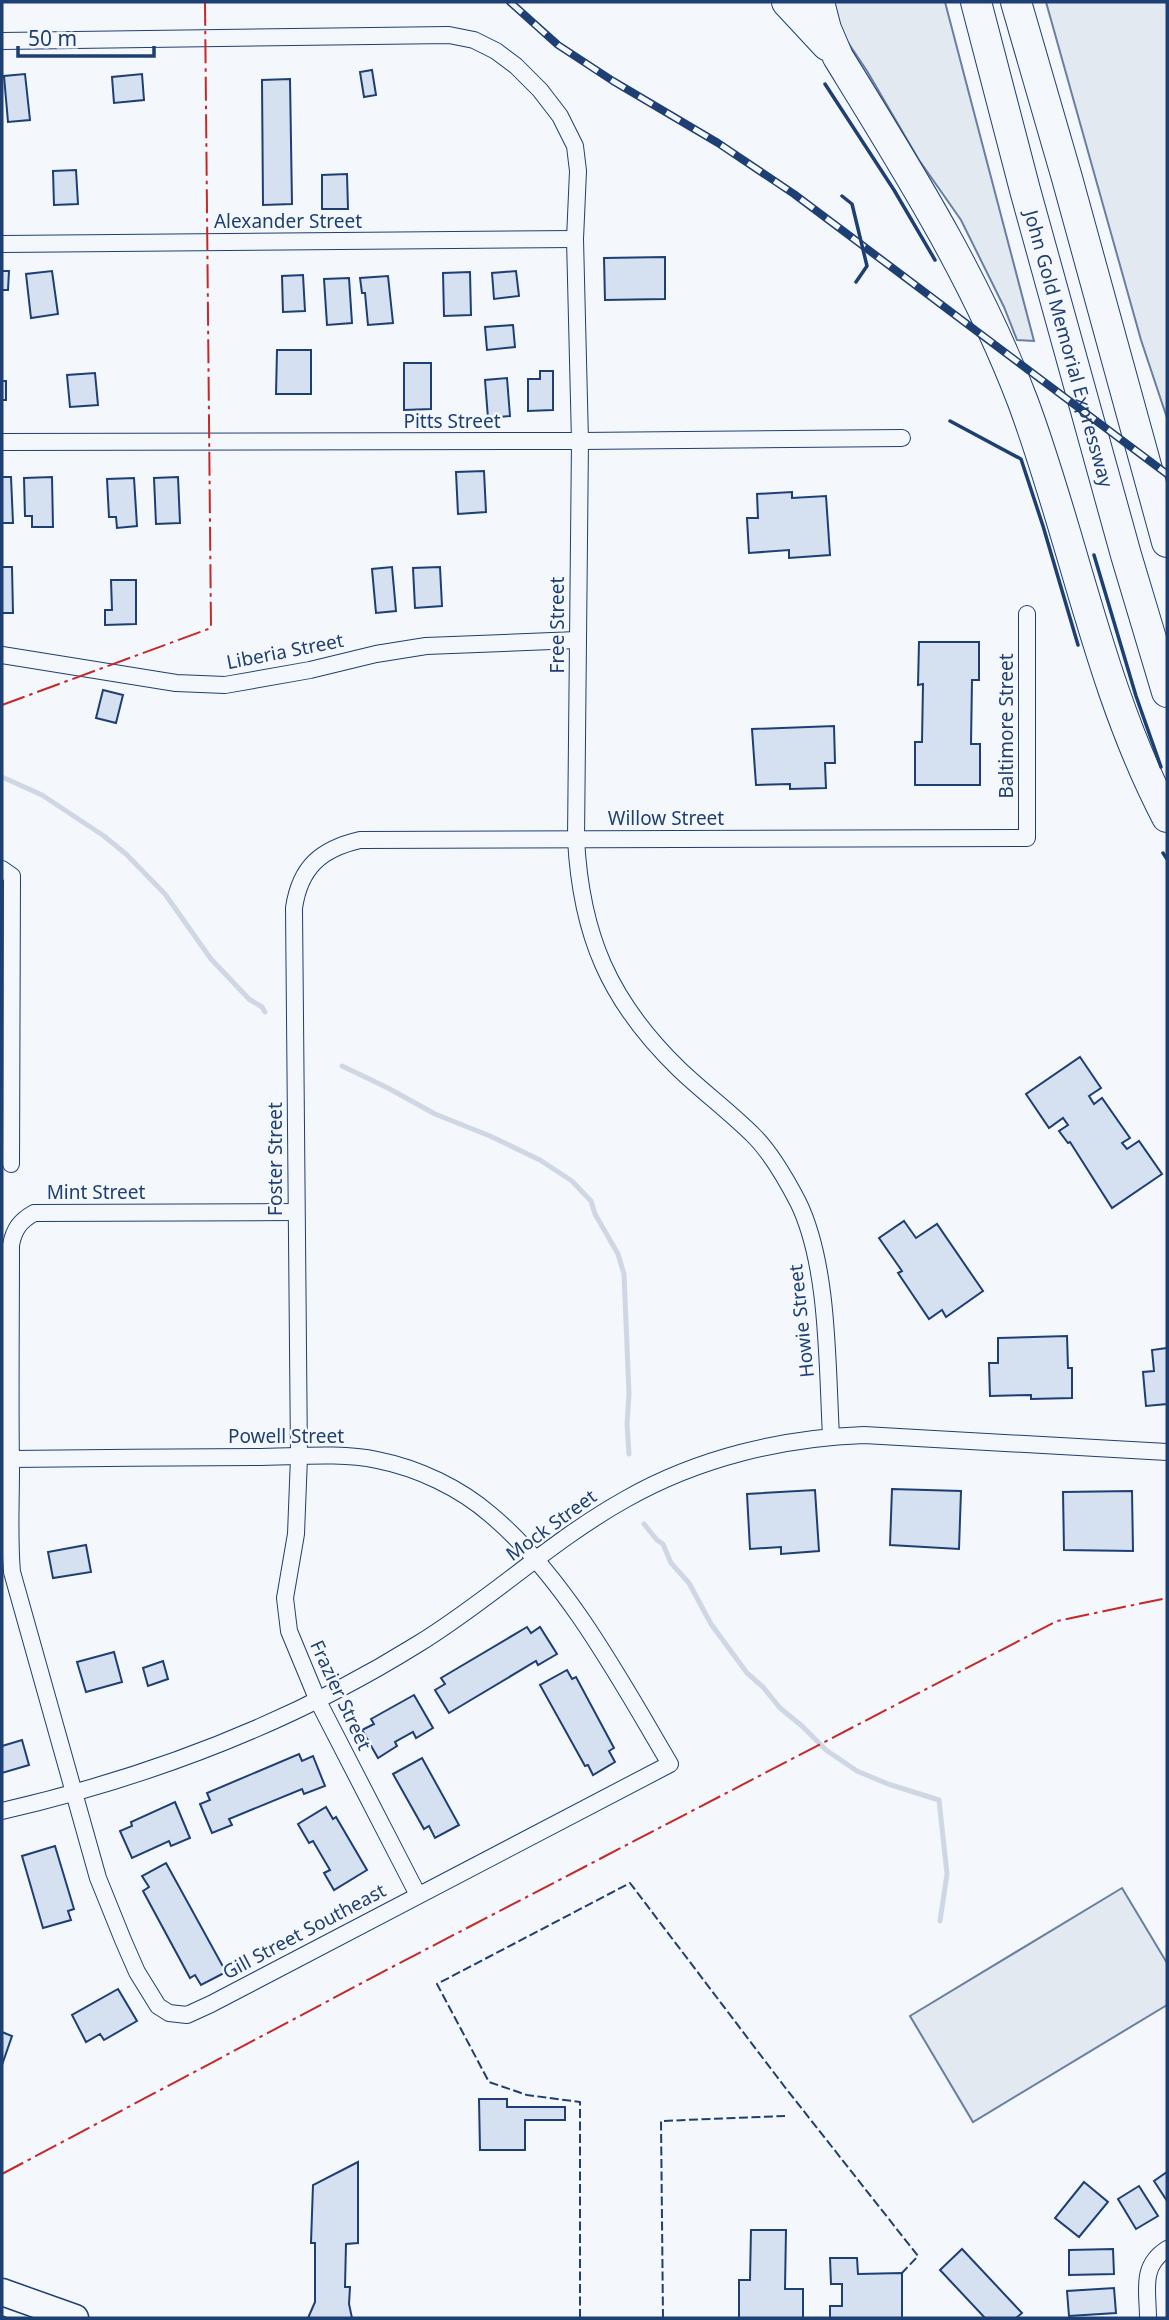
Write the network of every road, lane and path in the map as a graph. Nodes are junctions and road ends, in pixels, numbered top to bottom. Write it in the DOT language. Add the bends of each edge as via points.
graph roads {
  1 [pos="787,2"];
  2 [pos="819,2"];
  3 [pos="976,2"];
  4 [pos="1016,2"];
  5 [pos="2,41"];
  6 [pos="838,57"];
  7 [pos="575,239"];
  8 [pos="2,244"];
  9 [pos="902,438"];
  10 [pos="580,441"];
  11 [pos="2,442"];
  12 [pos="1167,542"];
  13 [pos="1027,614"];
  14 [pos="577,640"];
  15 [pos="2,655"];
  16 [pos="1167,692"];
  17 [pos="1167,817"];
  18 [pos="1027,838"];
  19 [pos="576,839"];
  20 [pos="312,865"];
  21 [pos="7,873"];
  22 [pos="7,1006"];
  23 [pos="11,1164"];
  24 [pos="799,1204"];
  25 [pos="296,1212"];
  26 [pos="831,1436"];
  27 [pos="1167,1452"];
  28 [pos="299,1457"];
  29 [pos="6,1459"];
  30 [pos="537,1561"];
  31 [pos="318,1701"];
  32 [pos="670,1764"];
  33 [pos="76,1794"];
  34 [pos="2,1811"];
  35 [pos="418,1895"];
  36 [pos="1167,2249"];
  37 [pos="2,2292"];
  38 [pos="75,2318"];
  39 [pos="1148,2318"];
  1 -- 6 [label="highway"];
  2 -- 6 [label="highway"];
  3 -- 16 [label="highway, John Gold Memorial Expressway"];
  4 -- 12 [label="highway"];
  5 -- 7 [label="street, Free Street" via="449,35 474,40 516,66 565,124 575,146 578,171"];
  6 -- 17 [label="highway" via="948,238 1001,349 1042,456 1118,701"];
  7 -- 8 [label="street, Alexander Street"];
  7 -- 10 [label="street, Free Street"];
  9 -- 10 [label="street, Pitts Street"];
  10 -- 11 [label="street, Pitts Street"];
  10 -- 14 [label="street, Free Street"];
  13 -- 18 [label="street, Baltimore Street"];
  14 -- 15 [label="street, Liberia Street" via="426,646 225,684 176,683"];
  14 -- 19 [label="street, Free Street"];
  18 -- 19 [label="street, Willow Street"];
  19 -- 20 [label="street, Willow Street" via="360,840 329,850"];
  19 -- 24 [label="street, Free Street" via="589,931 615,989 678,1068 756,1138"];
  20 -- 25 [label="street, Foster Street" via="299,883 294,908"];
  21 -- 22 [label="street"];
  22 -- 23 [label="street"];
  24 -- 26 [label="street, Howie Street" via="821,1287"];
  25 -- 28 [label="street, Foster Street"];
  25 -- 29 [label="street, Mint Street" via="34,1213 23,1219 13,1231 11,1245"];
  26 -- 27 [label="street, Mock Street"];
  26 -- 30 [label="street, Mock Street" via="724,1457 679,1473 625,1499"];
  28 -- 29 [label="street, Powell Street"];
  28 -- 30 [label="street, Powell Street" via="376,1460 435,1479 490,1513"];
  28 -- 31 [label="street, Frazier Street" via="296,1534 285,1598 289,1630"];
  29 -- 33 [label="street, Mint Street" via="14,1580"];
  30 -- 31 [label="street, Mock Street" via="417,1645"];
  30 -- 32 [label="street, Powell Street" via="614,1669"];
  31 -- 33 [label="street, Mock Street" via="195,1755"];
  31 -- 35 [label="street, Frazier Street"];
  32 -- 35 [label="street, Gill Street Southeast"];
  33 -- 34 [label="street, Mock Street"];
  33 -- 35 [label="street, Gill Street Southeast" via="98,1878 123,1940 151,1997 169,2013 187,2015 211,2004"];
  36 -- 39 [label="street" via="1149,2266"];
  37 -- 38 [label="main road"];
}
